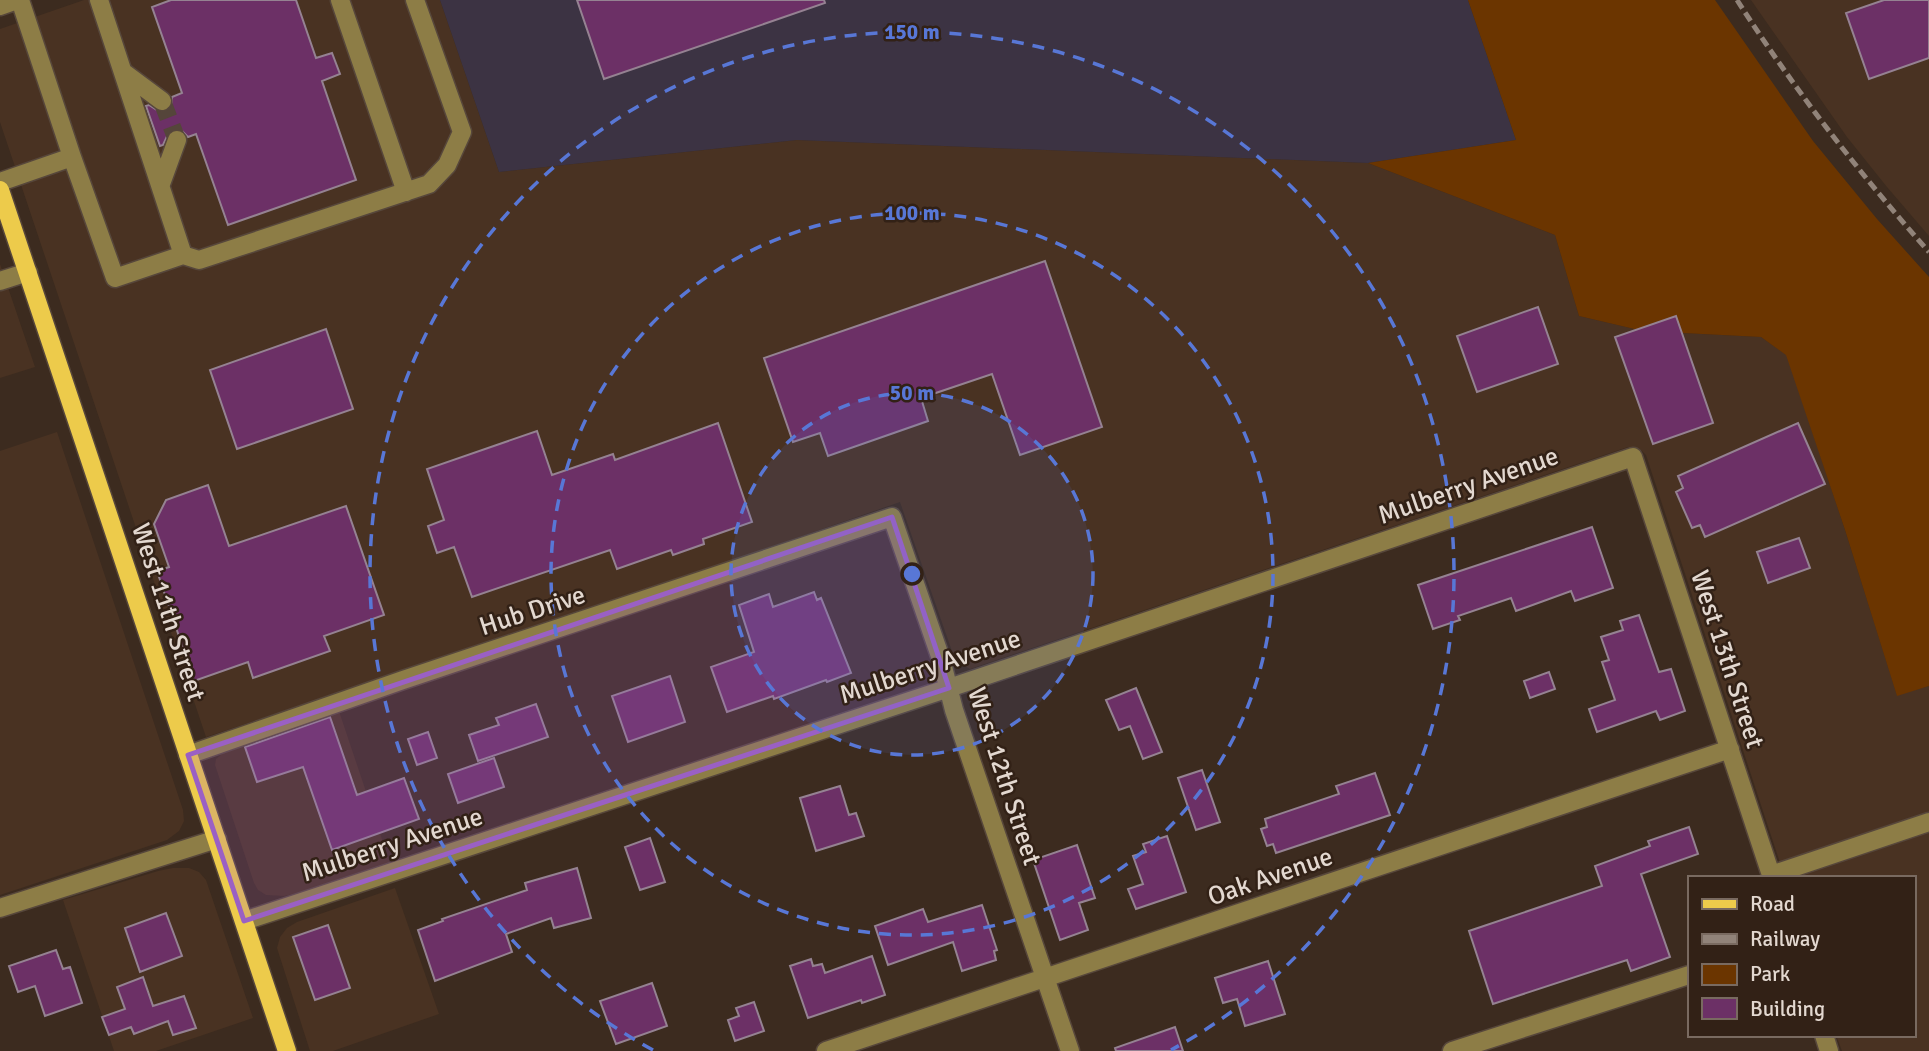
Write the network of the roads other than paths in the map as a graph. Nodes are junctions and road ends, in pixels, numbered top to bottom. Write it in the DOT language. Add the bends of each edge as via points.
graph roads {
  1 [pos="19,0"];
  2 [pos="99,0"];
  3 [pos="340,0"];
  4 [pos="415,0"];
  5 [pos="0,6"];
  6 [pos="123,72"];
  7 [pos="162,101"];
  8 [pos="177,140"];
  9 [pos="72,158"];
  10 [pos="0,183"];
  11 [pos="161,184"];
  12 [pos="0,191"];
  13 [pos="406,191"];
  14 [pos="184,255"];
  15 [pos="28,272"];
  16 [pos="0,281"];
  17 [pos="1633,457"];
  18 [pos="892,517"];
  19 [pos="949,688"];
  20 [pos="1730,749"];
  21 [pos="188,755"];
  22 [pos="1929,822"];
  23 [pos="217,839"];
  24 [pos="1771,876"];
  25 [pos="0,908"];
  26 [pos="244,921"];
  27 [pos="1688,975"];
  28 [pos="1044,979"];
  29 [pos="287,1051"];
  30 [pos="826,1051"];
  31 [pos="1070,1051"];
  32 [pos="1452,1051"];
  1 -- 5 [label="street"];
  1 -- 9 [label="street"];
  2 -- 6 [label="street"];
  3 -- 13 [label="street"];
  4 -- 13 [label="street" via="461,132 447,165 429,184"];
  6 -- 7 [label="street"];
  6 -- 11 [label="street"];
  8 -- 11 [label="street"];
  9 -- 10 [label="street"];
  9 -- 14 [label="street" via="114,278"];
  11 -- 14 [label="street"];
  12 -- 15 [label="main road, West 11th Street"];
  13 -- 14 [label="street" via="199,260"];
  15 -- 16 [label="street"];
  15 -- 21 [label="main road, West 11th Street"];
  17 -- 19 [label="street, Mulberry Avenue"];
  17 -- 20 [label="street, West 13th Street"];
  18 -- 19 [label="street, West 12th Street"];
  18 -- 21 [label="street, Hub Drive"];
  19 -- 26 [label="street, Mulberry Avenue"];
  19 -- 28 [label="street, West 12th Street"];
  20 -- 24 [label="street, West 13th Street"];
  20 -- 28 [label="street, Oak Avenue"];
  21 -- 23 [label="main road, West 11th Street"];
  22 -- 24 [label="street"];
  23 -- 25 [label="street"];
  23 -- 26 [label="main road, West 11th Street"];
  26 -- 29 [label="main road, West 11th Street"];
  27 -- 32 [label="street"];
  28 -- 30 [label="street, Oak Avenue"];
  28 -- 31 [label="street, West 12th Street"];
}
